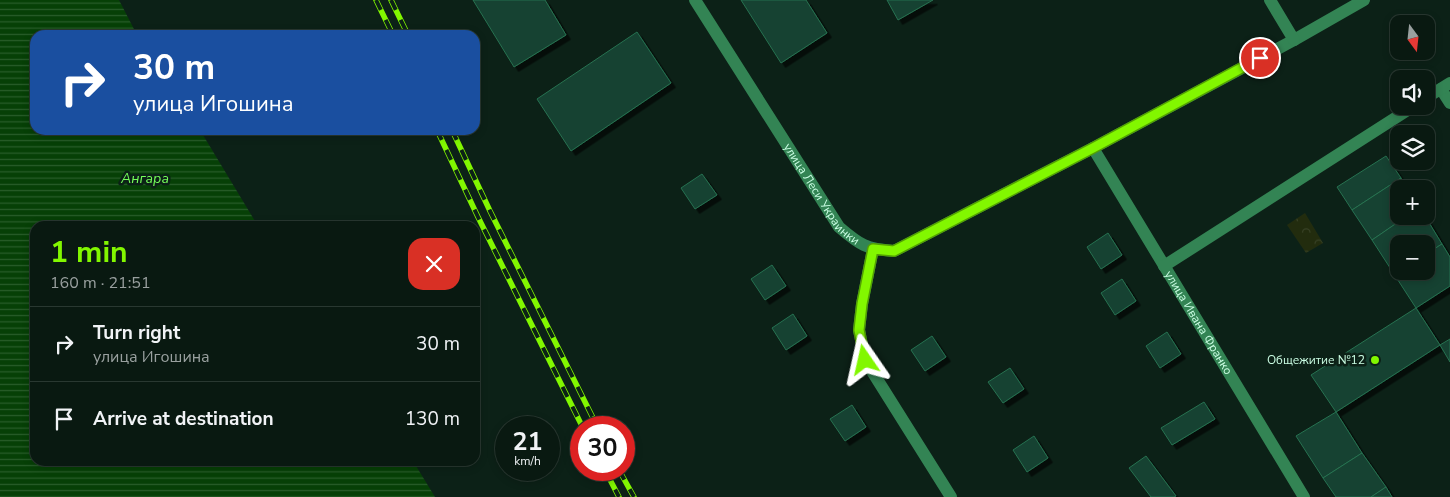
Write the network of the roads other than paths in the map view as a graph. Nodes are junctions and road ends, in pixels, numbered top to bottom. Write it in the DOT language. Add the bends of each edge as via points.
graph roads {
  1 [pos="695,0"];
  2 [pos="1270,0"];
  3 [pos="1364,0"];
  4 [pos="1294,40"];
  5 [pos="1446,86"];
  6 [pos="1435,93"];
  7 [pos="1450,103"];
  8 [pos="1400,115"];
  9 [pos="1093,148"];
  10 [pos="873,249"];
  11 [pos="1164,266"];
  12 [pos="951,497"];
  13 [pos="1304,497"];
  1 -- 10 [label="street, улица Леси Украинки" via="838,227 855,241"];
  2 -- 4 [label="street"];
  3 -- 4 [label="street"];
  4 -- 9 [label="street"];
  5 -- 6 [label="street"];
  5 -- 7 [label="street"];
  8 -- 11 [label="street"];
  9 -- 10 [label="street" via="894,251"];
  9 -- 11 [label="street, улица Ивана Франко"];
  10 -- 12 [label="street, улица Леси Украинки" via="859,330 865,360"];
  11 -- 13 [label="street, улица Ивана Франко"];
}
